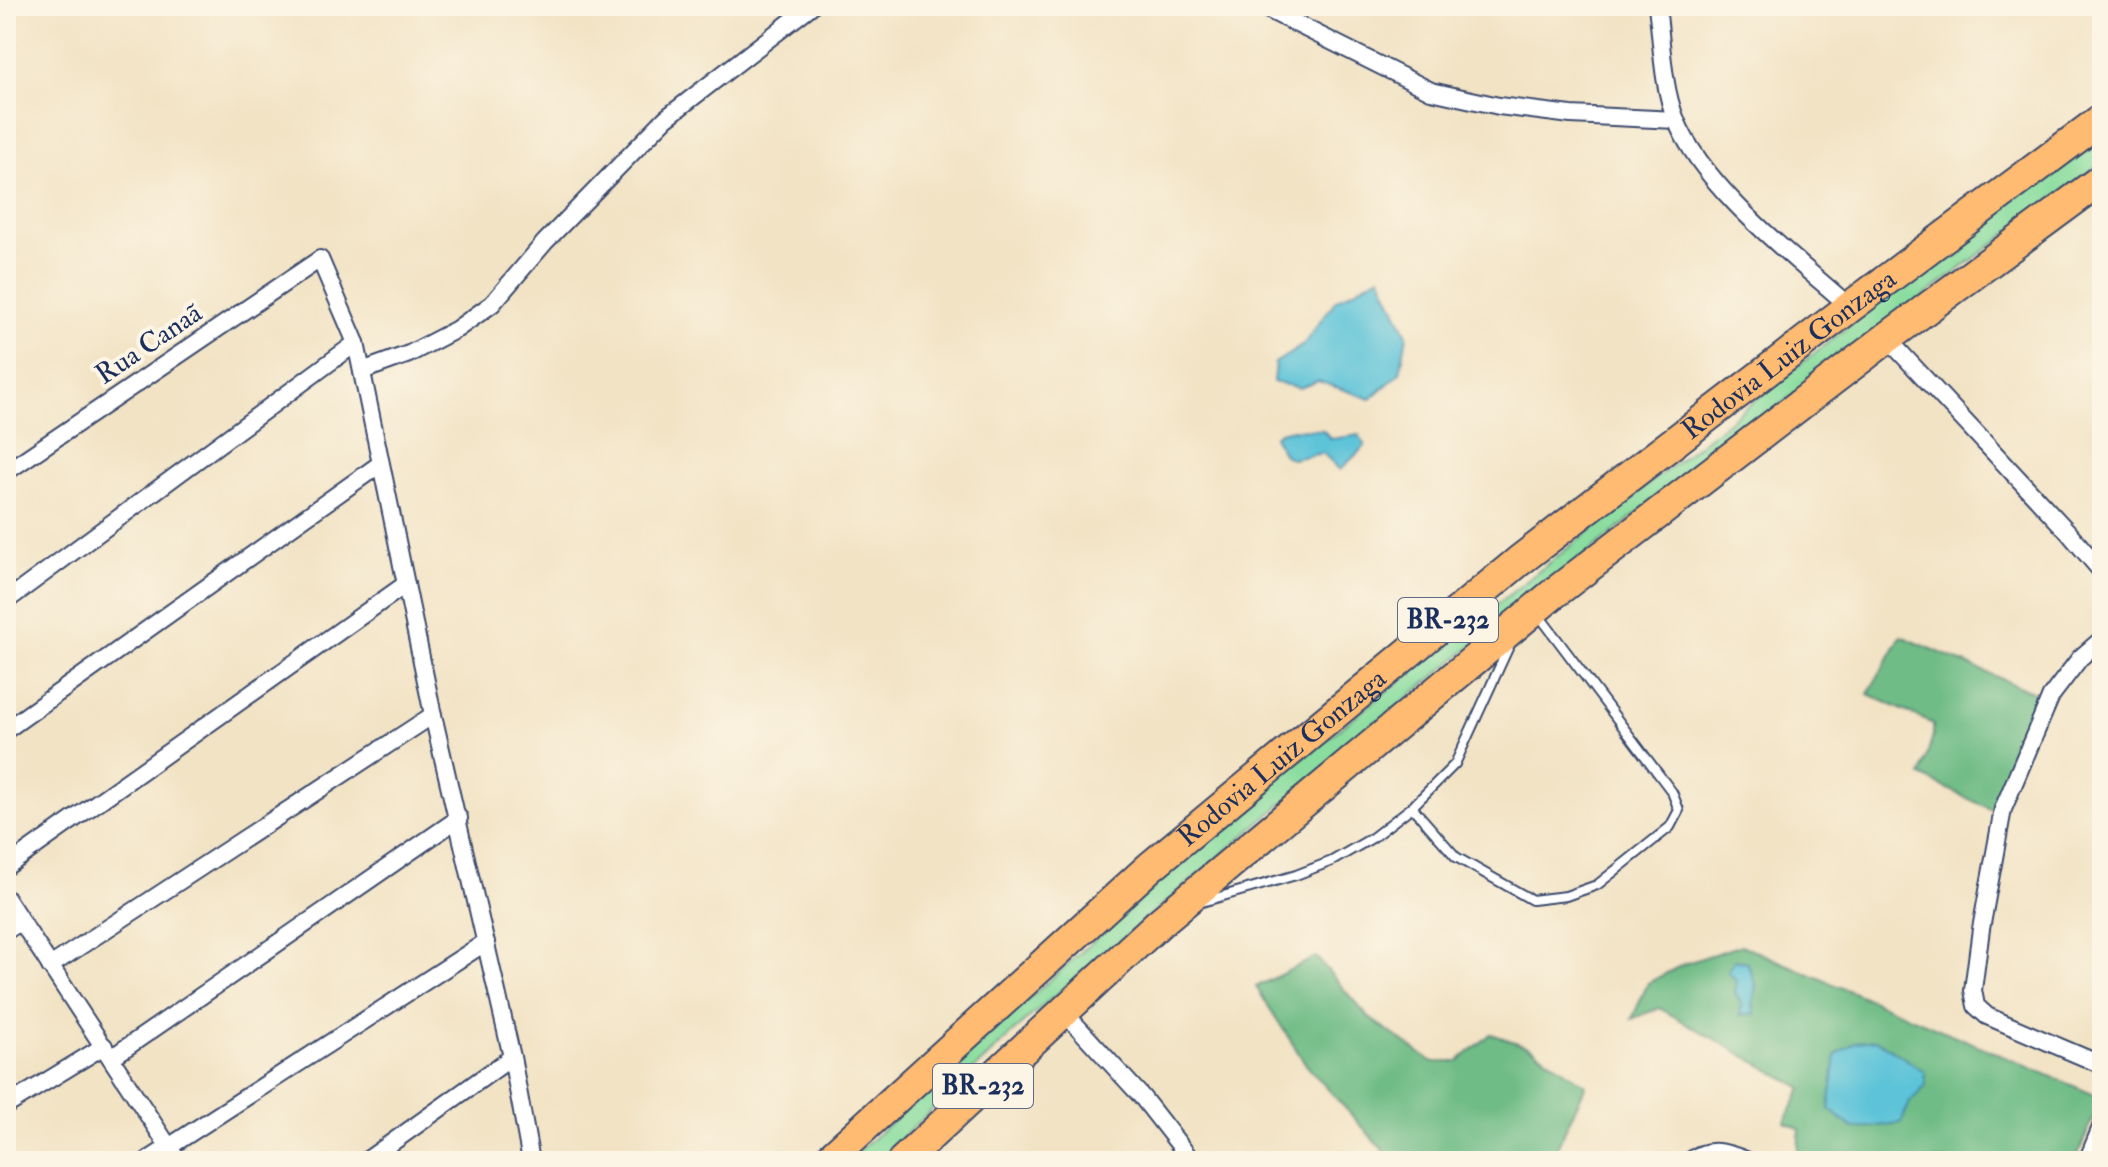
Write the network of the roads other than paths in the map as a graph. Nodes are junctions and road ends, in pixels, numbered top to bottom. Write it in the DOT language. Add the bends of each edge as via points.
graph roads {
  1 [pos="811,6"];
  2 [pos="1261,6"];
  3 [pos="1657,6"];
  4 [pos="2102,119"];
  5 [pos="1676,120"];
  6 [pos="2102,179"];
  7 [pos="1850,307"];
  8 [pos="1887,338"];
  9 [pos="356,343"];
  10 [pos="362,371"];
  11 [pos="380,464"];
  12 [pos="6,472"];
  13 [pos="2102,572"];
  14 [pos="406,584"];
  15 [pos="6,601"];
  16 [pos="1527,617"];
  17 [pos="2102,639"];
  18 [pos="433,715"];
  19 [pos="6,730"];
  20 [pos="1412,807"];
  21 [pos="459,818"];
  22 [pos="6,867"];
  23 [pos="6,898"];
  24 [pos="21,921"];
  25 [pos="1158,924"];
  26 [pos="6,931"];
  27 [pos="486,942"];
  28 [pos="50,966"];
  29 [pos="1063,1011"];
  30 [pos="108,1052"];
  31 [pos="512,1057"];
  32 [pos="2102,1065"];
  33 [pos="6,1106"];
  34 [pos="2102,1125"];
  35 [pos="168,1146"];
  36 [pos="147,1161"];
  37 [pos="178,1161"];
  38 [pos="366,1161"];
  39 [pos="531,1161"];
  40 [pos="827,1161"];
  41 [pos="903,1161"];
  42 [pos="1192,1161"];
  43 [pos="1690,1161"];
  44 [pos="1748,1161"];
  45 [pos="2087,1161"];
  1 -- 10 [label="street" via="666,118 492,304 421,348"];
  2 -- 5 [label="street" via="1431,91 1571,115"];
  3 -- 5 [label="street"];
  4 -- 7 [label="highway, Rodovia Luiz Gonzaga / BR-232"];
  5 -- 7 [label="street" via="1698,159 1744,212"];
  6 -- 8 [label="highway, Rodovia Luiz Gonzaga / BR-232"];
  7 -- 40 [label="highway, Rodovia Luiz Gonzaga / BR-232" via="1519,561 1150,867"];
  8 -- 13 [label="street"];
  8 -- 16 [label="highway, Rodovia Luiz Gonzaga / BR-232"];
  9 -- 10 [label="street"];
  9 -- 12 [label="street, Rua Canaã" via="320,259"];
  9 -- 15 [label="street"];
  10 -- 11 [label="street"];
  11 -- 14 [label="street"];
  11 -- 19 [label="street"];
  14 -- 18 [label="street"];
  14 -- 22 [label="street"];
  16 -- 20 [label="lane" via="1455,764"];
  16 -- 20 [label="lane" via="1672,792 1679,810 1670,827 1597,885 1532,900 1456,857"];
  16 -- 25 [label="highway, Rodovia Luiz Gonzaga / BR-232"];
  17 -- 32 [label="street" via="2051,696 2003,809 1973,990 1976,1006 1987,1016"];
  18 -- 21 [label="street"];
  18 -- 28 [label="street"];
  20 -- 25 [label="lane" via="1332,861 1200,902"];
  21 -- 27 [label="street"];
  21 -- 30 [label="street"];
  23 -- 24 [label="street"];
  24 -- 26 [label="street"];
  24 -- 28 [label="street"];
  25 -- 29 [label="highway, Rodovia Luiz Gonzaga / BR-232"];
  27 -- 31 [label="street"];
  27 -- 35 [label="street"];
  28 -- 30 [label="street"];
  29 -- 41 [label="highway, Rodovia Luiz Gonzaga / BR-232"];
  29 -- 42 [label="street"];
  30 -- 33 [label="street"];
  30 -- 35 [label="street"];
  31 -- 38 [label="street"];
  31 -- 39 [label="street"];
  34 -- 45 [label="street"];
  35 -- 36 [label="street"];
  35 -- 37 [label="street"];
  43 -- 44 [label="street" via="1707,1151"];
}
